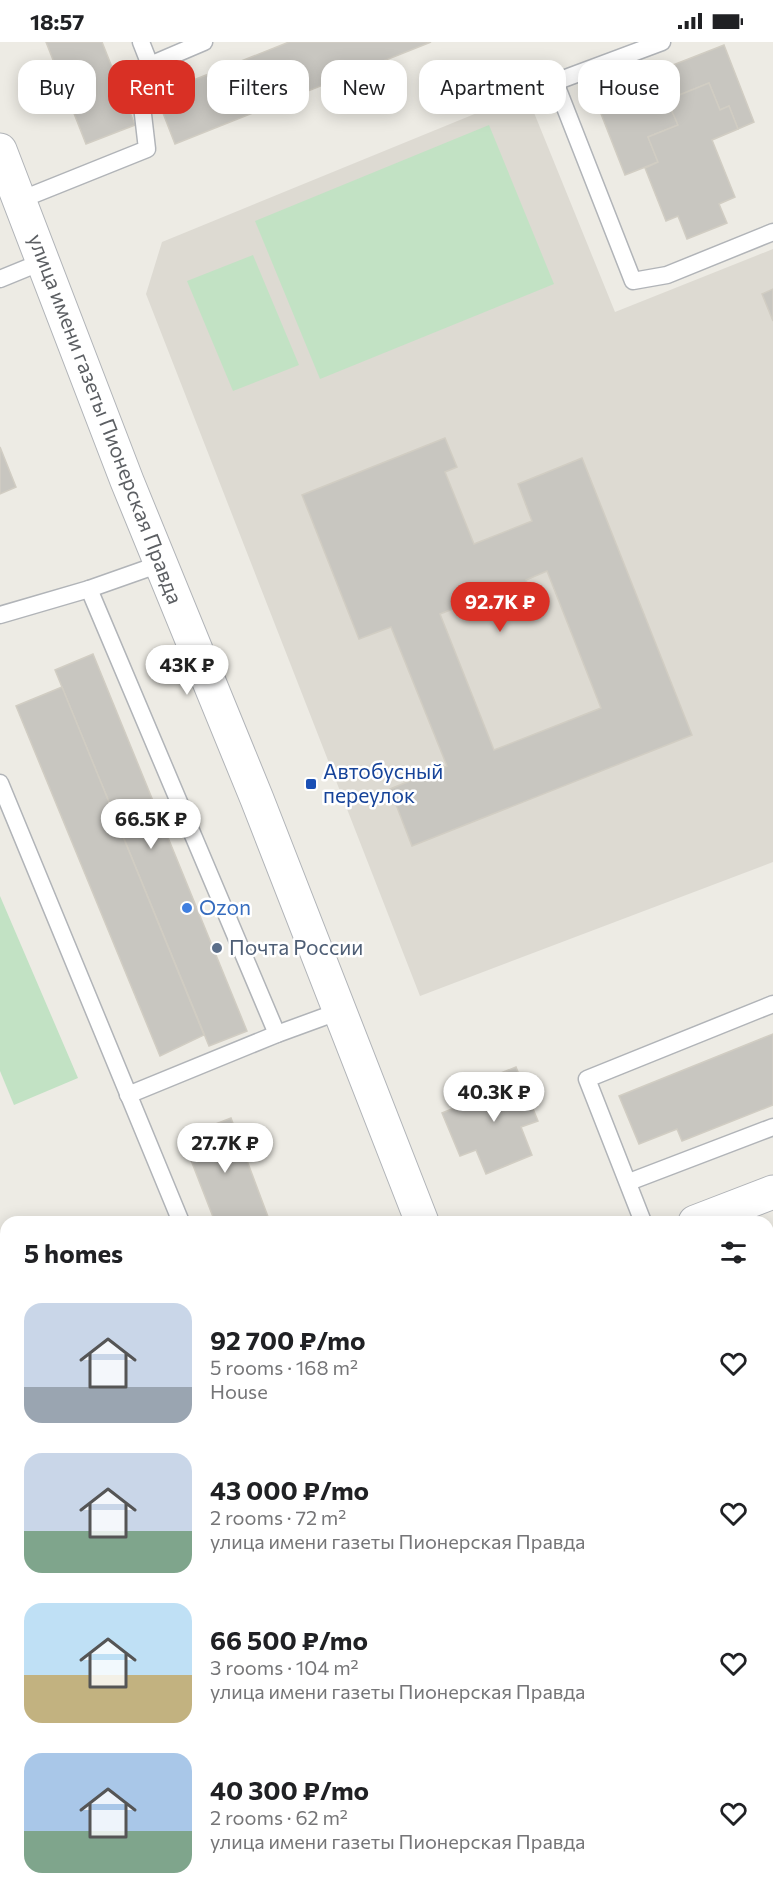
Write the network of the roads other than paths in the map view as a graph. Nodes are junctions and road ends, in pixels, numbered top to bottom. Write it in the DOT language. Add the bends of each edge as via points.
graph roads {
  1 [pos="141,42"];
  2 [pos="204,42"];
  3 [pos="662,42"];
  4 [pos="148,60"];
  5 [pos="162,60"];
  6 [pos="143,114"];
  7 [pos="0,150"];
  8 [pos="20,200"];
  9 [pos="773,232"];
  10 [pos="44,261"];
  11 [pos="0,279"];
  12 [pos="160,564"];
  13 [pos="89,590"];
  14 [pos="0,615"];
  15 [pos="0,783"];
  16 [pos="773,1004"];
  17 [pos="340,1011"];
  18 [pos="277,1034"];
  19 [pos="128,1095"];
  20 [pos="773,1128"];
  21 [pos="629,1182"];
  22 [pos="773,1192"];
  23 [pos="178,1216"];
  24 [pos="421,1216"];
  25 [pos="641,1216"];
  26 [pos="710,1216"];
  1 -- 4 [label="lane"];
  2 -- 5 [label="lane"];
  3 -- 9 [label="lane" via="555,82 633,281 667,275"];
  6 -- 8 [label="lane" via="147,149"];
  7 -- 8 [label="street, улица имени газеты Пионерская Правда"];
  8 -- 10 [label="street, улица имени газеты Пионерская Правда"];
  10 -- 11 [label="lane"];
  10 -- 12 [label="street, улица имени газеты Пионерская Правда"];
  12 -- 13 [label="lane"];
  12 -- 17 [label="street, улица имени газеты Пионерская Правда"];
  13 -- 14 [label="lane"];
  13 -- 18 [label="lane"];
  15 -- 19 [label="lane"];
  16 -- 21 [label="lane" via="587,1078"];
  17 -- 18 [label="lane"];
  17 -- 24 [label="street, улица имени газеты Пионерская Правда"];
  18 -- 19 [label="lane"];
  19 -- 23 [label="lane"];
  20 -- 21 [label="lane"];
  21 -- 25 [label="lane"];
  22 -- 26 [label="street"];
}
